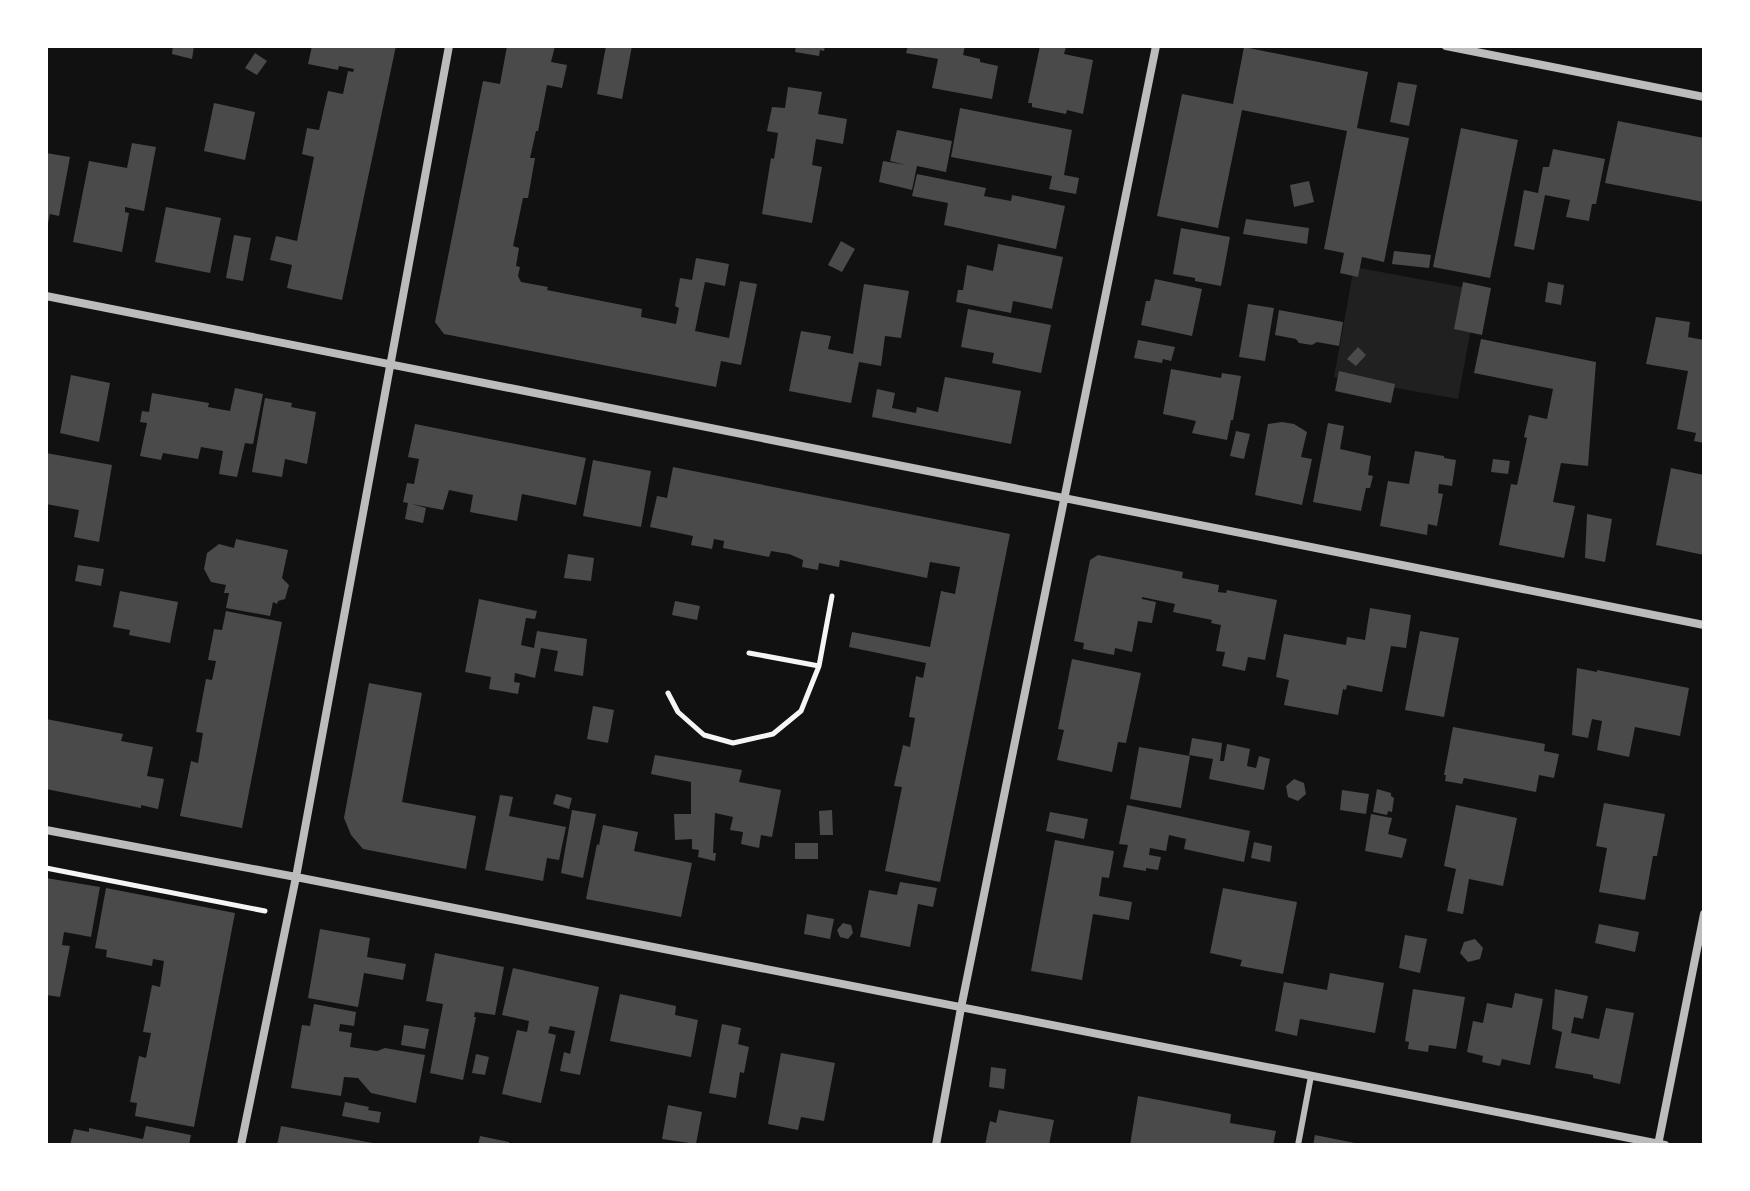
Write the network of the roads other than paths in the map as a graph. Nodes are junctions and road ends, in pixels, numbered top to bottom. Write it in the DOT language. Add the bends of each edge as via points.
graph roads {
  1 [pos="449,46"];
  2 [pos="1156,46"];
  3 [pos="1446,46"];
  4 [pos="1704,97"];
  5 [pos="46,296"];
  6 [pos="390,364"];
  7 [pos="1065,498"];
  8 [pos="1704,625"];
  9 [pos="46,830"];
  10 [pos="296,877"];
  11 [pos="1704,914"];
  12 [pos="961,1008"];
  13 [pos="1311,1076"];
  14 [pos="241,1145"];
  15 [pos="936,1145"];
  16 [pos="1298,1145"];
  17 [pos="1661,1145"];
  1 -- 6 [label="street"];
  2 -- 7 [label="street"];
  3 -- 4 [label="street"];
  5 -- 6 [label="street"];
  6 -- 7 [label="street"];
  6 -- 10 [label="street"];
  7 -- 8 [label="street"];
  7 -- 12 [label="street"];
  9 -- 10 [label="street"];
  10 -- 12 [label="street"];
  10 -- 14 [label="street"];
  11 -- 17 [label="street"];
  12 -- 13 [label="street"];
  12 -- 15 [label="street"];
  13 -- 16 [label="lane"];
  13 -- 17 [label="street"];
}
